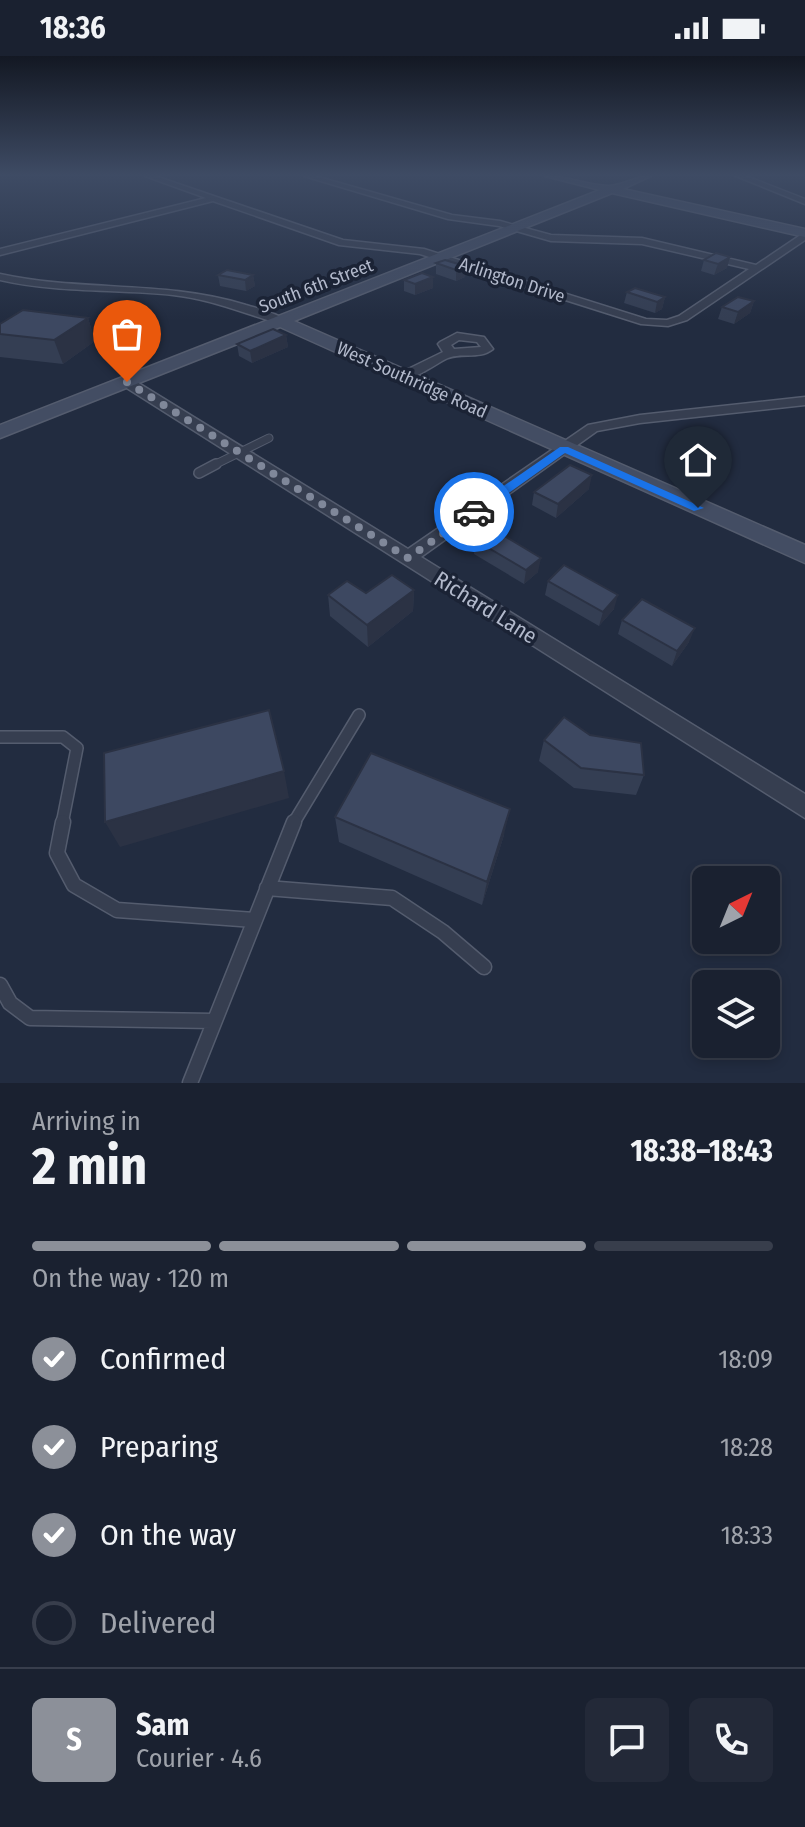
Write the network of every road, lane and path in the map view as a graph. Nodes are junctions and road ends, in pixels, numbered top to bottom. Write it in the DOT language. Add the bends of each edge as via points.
graph roads {
  1 [pos="113,224"];
  2 [pos="286,224"];
  3 [pos="489,224"];
  4 [pos="529,224"];
  5 [pos="761,224"];
  6 [pos="517,229"];
  7 [pos="805,234"];
  8 [pos="0,252"];
  9 [pos="443,258"];
  10 [pos="757,268"];
  11 [pos="0,277"];
  12 [pos="281,321"];
  13 [pos="450,353"];
  14 [pos="404,376"];
  15 [pos="127,382"];
  16 [pos="805,401"];
  17 [pos="0,432"];
  18 [pos="269,438"];
  19 [pos="564,449"];
  20 [pos="240,453"];
  21 [pos="199,473"];
  22 [pos="805,555"];
  23 [pos="408,558"];
  24 [pos="359,715"];
  25 [pos="0,737"];
  26 [pos="805,807"];
  27 [pos="267,888"];
  28 [pos="254,920"];
  29 [pos="484,967"];
  30 [pos="0,985"];
  31 [pos="213,1021"];
  32 [pos="190,1083"];
  1 -- 8 [label="street"];
  2 -- 9 [label="street, Arlington Drive" via="342,243"];
  3 -- 6 [label="street"];
  4 -- 6 [label="main road, South 6th Street"];
  5 -- 7 [label="main road"];
  6 -- 9 [label="main road, South 6th Street"];
  6 -- 10 [label="street" via="551,238 661,243"];
  7 -- 10 [label="street"];
  9 -- 10 [label="street, Arlington Drive" via="645,322 668,323"];
  9 -- 12 [label="main road, South 6th Street"];
  11 -- 12 [label="street, West Southridge Road" via="49,287 174,292"];
  12 -- 14 [label="main road, West Southridge Road"];
  12 -- 15 [label="main road, South 6th Street"];
  13 -- 14 [label="street"];
  14 -- 19 [label="main road, West Southridge Road"];
  15 -- 17 [label="main road, South 6th Street"];
  15 -- 20 [label="street, Richard Lane"];
  16 -- 19 [label="street" via="593,428"];
  18 -- 20 [label="lane"];
  19 -- 22 [label="main road, West Southridge Road"];
  19 -- 23 [label="street"];
  20 -- 21 [label="lane"];
  20 -- 23 [label="street, Richard Lane"];
  23 -- 26 [label="street, Richard Lane"];
  24 -- 27 [label="lane" via="291,828"];
  25 -- 28 [label="lane" via="63,737 77,748 57,853 74,885 117,910"];
  27 -- 28 [label="lane"];
  27 -- 29 [label="lane" via="392,898"];
  28 -- 31 [label="lane"];
  30 -- 31 [label="lane" via="10,1003 30,1018"];
  31 -- 32 [label="lane"];
}
